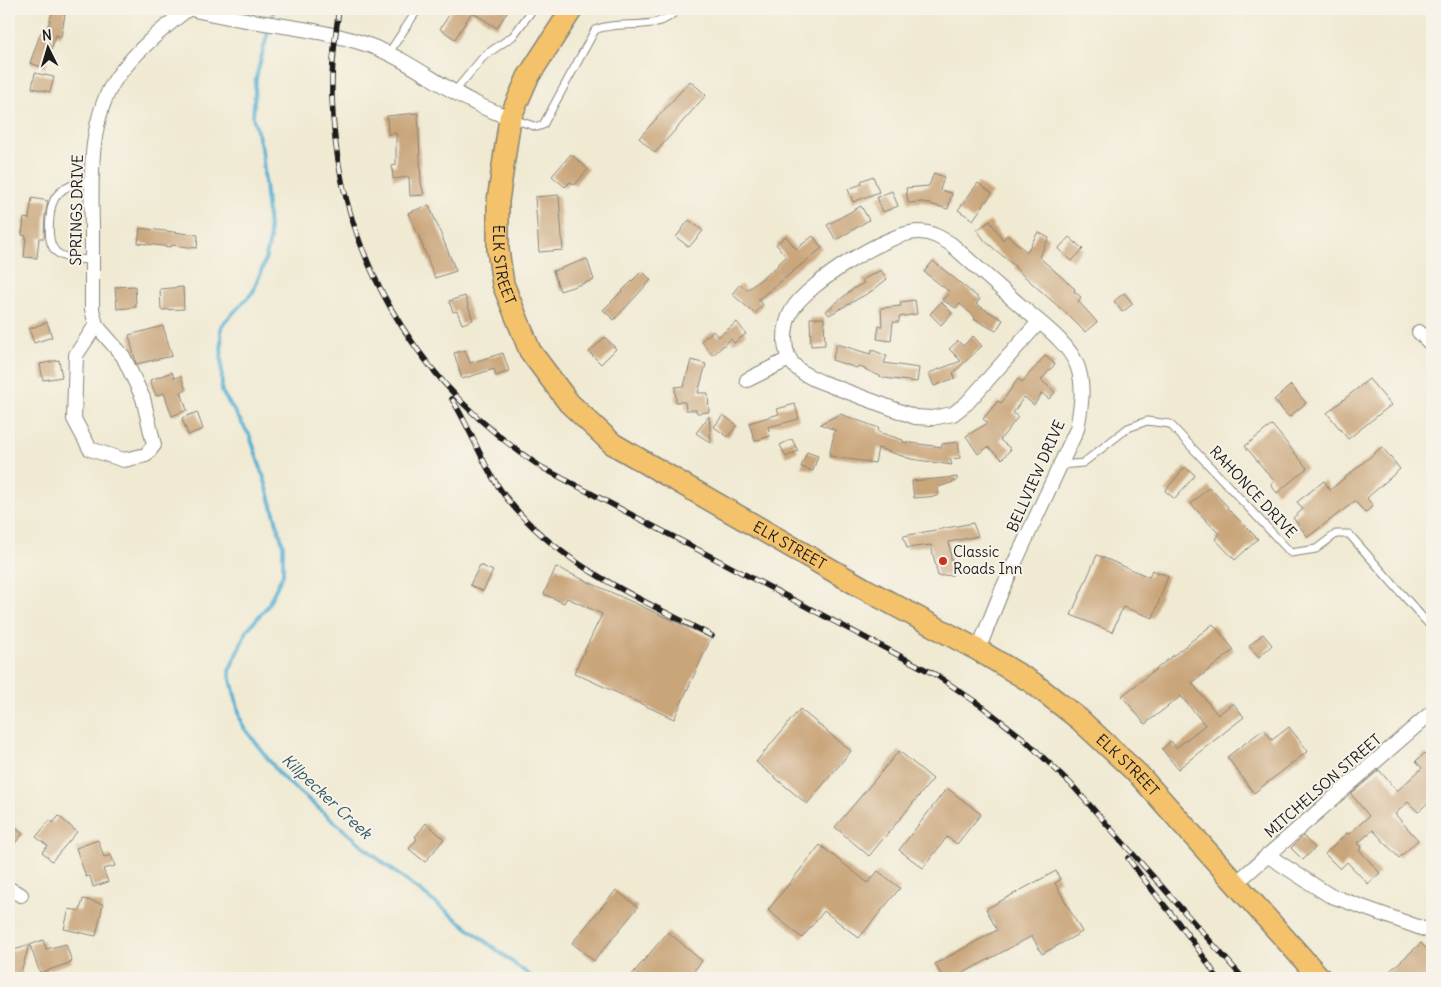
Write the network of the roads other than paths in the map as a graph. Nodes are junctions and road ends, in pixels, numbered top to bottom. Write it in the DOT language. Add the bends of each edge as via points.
graph roads {
  1 [pos="190,9"];
  2 [pos="418,9"];
  3 [pos="533,9"];
  4 [pos="572,9"];
  5 [pos="677,9"];
  6 [pos="388,54"];
  7 [pos="455,91"];
  8 [pos="510,118"];
  9 [pos="91,180"];
  10 [pos="92,260"];
  11 [pos="1039,322"];
  12 [pos="96,325"];
  13 [pos="1419,332"];
  14 [pos="1432,345"];
  15 [pos="789,359"];
  16 [pos="747,380"];
  17 [pos="1061,466"];
  18 [pos="1432,628"];
  19 [pos="978,650"];
  20 [pos="1432,712"];
  21 [pos="1267,855"];
  22 [pos="1235,884"];
  23 [pos="1432,932"];
  24 [pos="1320,978"];
  1 -- 6 [label="street, SPRINGS DRIVE" via="335,35"];
  1 -- 9 [label="street, SPRINGS DRIVE" via="161,29 116,78 97,129"];
  2 -- 6 [label="lane"];
  3 -- 7 [label="lane" via="514,36 484,56"];
  4 -- 8 [label="main road, ELK STREET" via="528,76"];
  5 -- 8 [label="lane" via="660,21 595,30 543,125 537,127"];
  6 -- 7 [label="street, SPRINGS DRIVE"];
  7 -- 8 [label="street, SPRINGS DRIVE"];
  8 -- 19 [label="main road, ELK STREET" via="498,201 498,250 503,284 530,351 569,403 613,444 863,588"];
  9 -- 10 [label="street, SPRINGS DRIVE"];
  9 -- 10 [label="lane" via="69,185 58,193 52,203 48,235 52,247 60,255"];
  10 -- 12 [label="street, SPRINGS DRIVE" via="92,309"];
  11 -- 15 [label="street" via="967,403 953,414 932,418 915,417 814,379"];
  11 -- 15 [label="street, BELLVIEW DRIVE" via="950,244 920,231 905,233 840,267 805,293 785,325"];
  11 -- 17 [label="street, BELLVIEW DRIVE" via="1066,347 1077,365 1082,384 1077,429"];
  12 -- 12 [label="street" via="76,355 74,419 90,449 124,460 146,455 154,444 143,398 123,356"];
  13 -- 14 [label="street"];
  15 -- 16 [label="street"];
  17 -- 18 [label="lane, RAHONCE DRIVE" via="1083,463 1128,428 1147,421 1170,424 1291,553 1316,549 1336,534 1349,534"];
  17 -- 19 [label="street, BELLVIEW DRIVE" via="1002,590"];
  19 -- 22 [label="main road, ELK STREET" via="1033,683 1079,719 1138,775"];
  20 -- 21 [label="street, MITCHELSON STREET"];
  21 -- 22 [label="street, MITCHELSON STREET"];
  21 -- 23 [label="street" via="1329,894"];
  22 -- 24 [label="main road, ELK STREET"];
}
